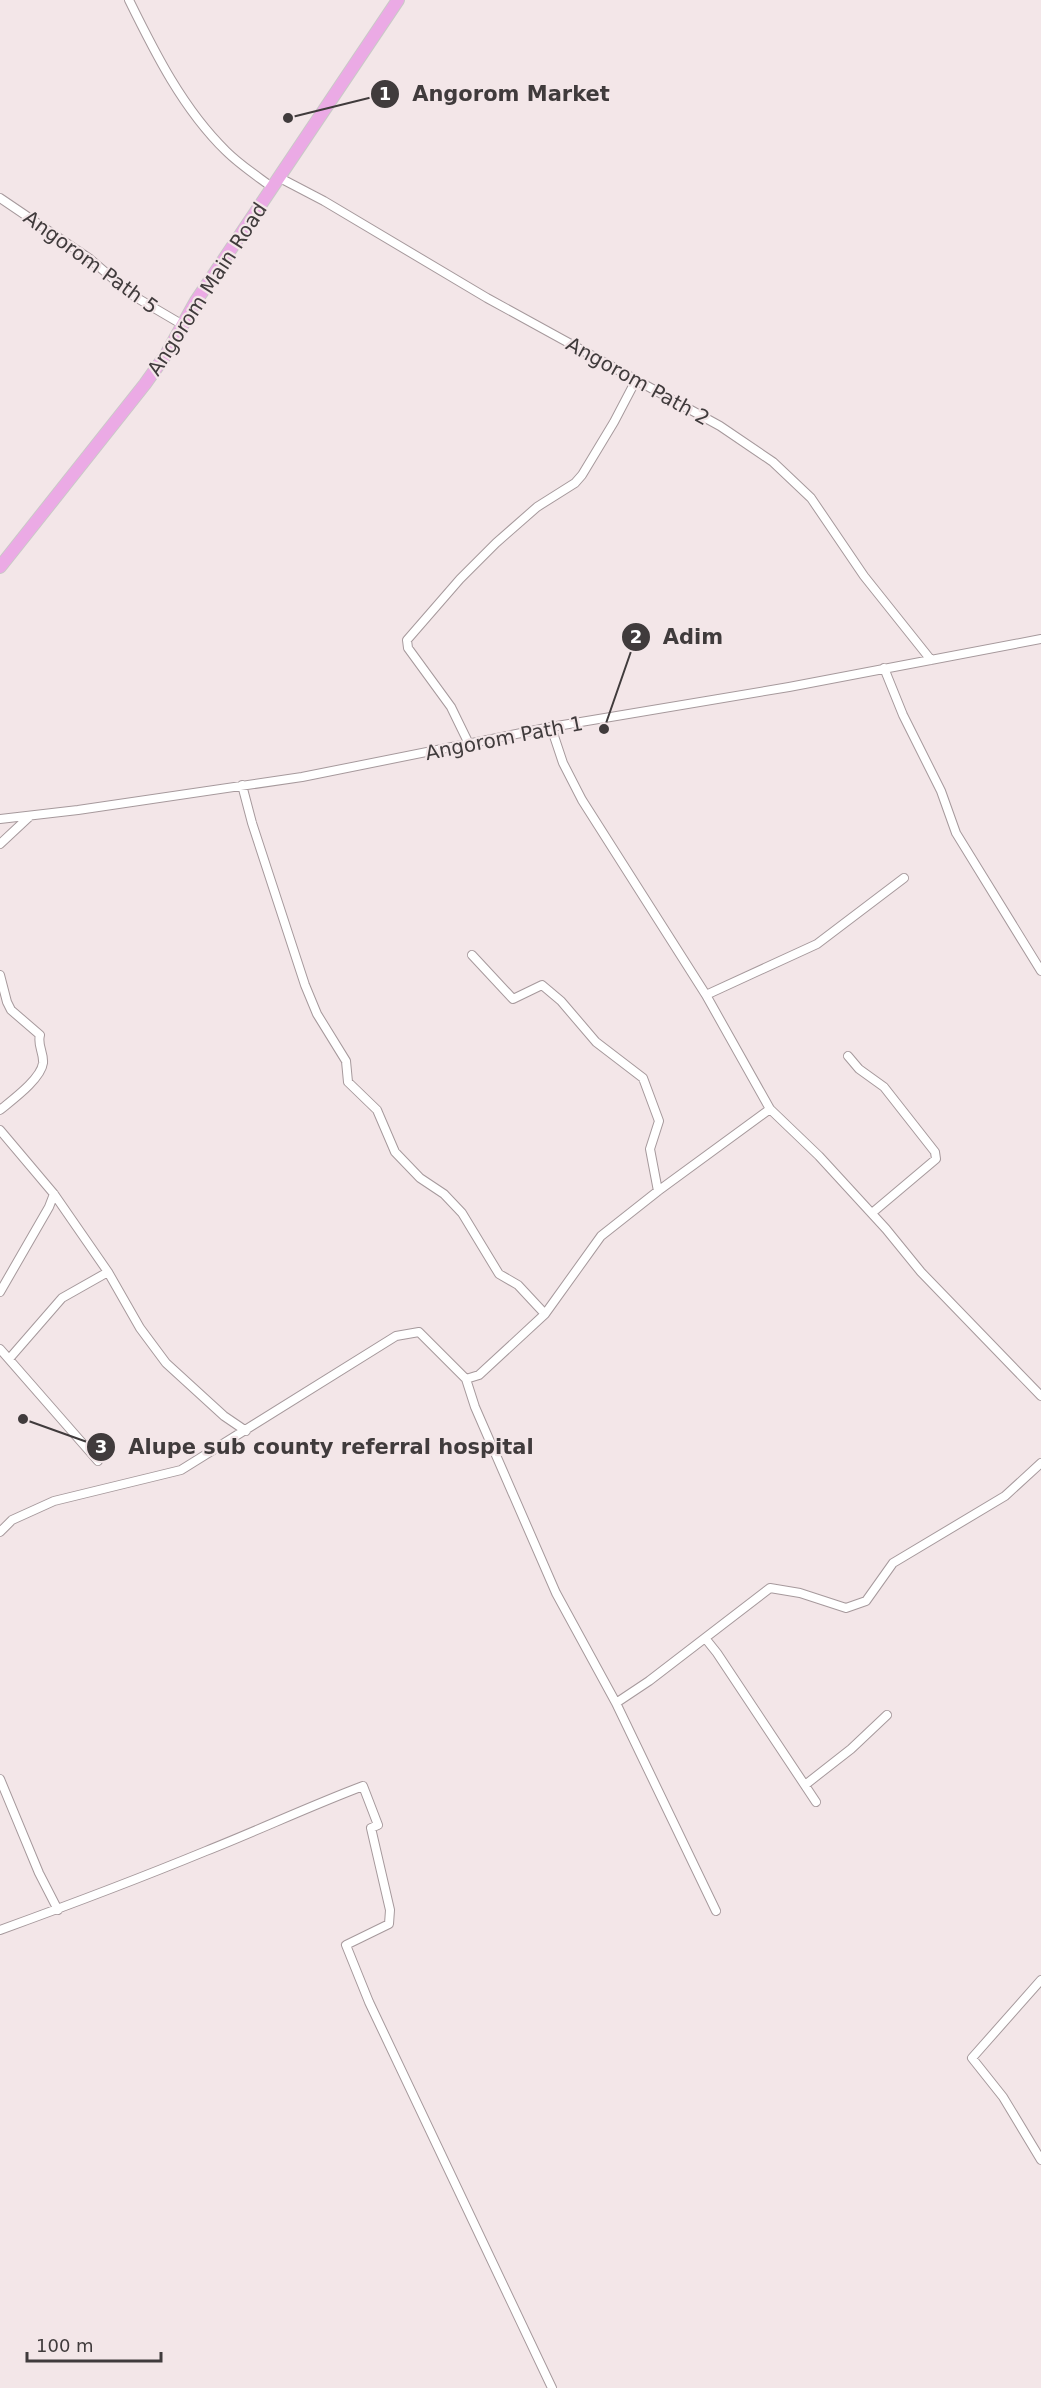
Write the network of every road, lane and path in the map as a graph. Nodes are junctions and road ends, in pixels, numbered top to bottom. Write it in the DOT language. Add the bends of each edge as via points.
graph roads {
  1 [pos="129,0"];
  2 [pos="398,0"];
  3 [pos="277,183"];
  4 [pos="0,198"];
  5 [pos="183,325"];
  6 [pos="636,380"];
  7 [pos="0,567"];
  8 [pos="1041,639"];
  9 [pos="931,660"];
  10 [pos="884,668"];
  11 [pos="551,726"];
  12 [pos="469,744"];
  13 [pos="242,785"];
  14 [pos="30,816"];
  15 [pos="0,819"];
  16 [pos="0,844"];
  17 [pos="904,878"];
  18 [pos="472,955"];
  19 [pos="1041,971"];
  20 [pos="0,975"];
  21 [pos="706,995"];
  22 [pos="848,1056"];
  23 [pos="770,1109"];
  24 [pos="0,1110"];
  25 [pos="0,1130"];
  26 [pos="658,1191"];
  27 [pos="54,1194"];
  28 [pos="872,1214"];
  29 [pos="108,1272"];
  30 [pos="0,1292"];
  31 [pos="546,1314"];
  32 [pos="0,1349"];
  33 [pos="9,1359"];
  34 [pos="466,1379"];
  35 [pos="1041,1396"];
  36 [pos="246,1431"];
  37 [pos="98,1461"];
  38 [pos="1041,1463"];
  39 [pos="0,1532"];
  40 [pos="705,1638"];
  41 [pos="616,1703"];
  42 [pos="887,1715"];
  43 [pos="0,1779"];
  44 [pos="805,1785"];
  45 [pos="816,1802"];
  46 [pos="57,1910"];
  47 [pos="716,1911"];
  48 [pos="0,1929"];
  49 [pos="1041,1980"];
  50 [pos="1041,2160"];
  51 [pos="552,2388"];
  1 -- 3 [label="street, Angorom Path 2" via="162,65 196,115 226,151"];
  2 -- 3 [label="highway, Angorom Main Road"];
  3 -- 5 [label="highway, Angorom Main Road"];
  3 -- 6 [label="street, Angorom Path 2" via="324,201 477,293"];
  4 -- 5 [label="street, Angorom Path 5" via="90,259 132,295"];
  5 -- 7 [label="highway, Angorom Main Road" via="145,384"];
  6 -- 9 [label="street, Angorom Path 2" via="720,426 790,477 824,515 864,576"];
  6 -- 12 [label="street" via="582,475 496,543 407,640 408,648 451,707"];
  8 -- 9 [label="street, Angorom Path 1"];
  9 -- 10 [label="street, Angorom Path 1"];
  10 -- 11 [label="street, Angorom Path 1"];
  10 -- 19 [label="street" via="956,832"];
  11 -- 12 [label="street, Angorom Path 1"];
  11 -- 21 [label="street" via="563,763 582,800"];
  12 -- 13 [label="street, Angorom Path 1"];
  13 -- 14 [label="street, Angorom Path 1"];
  13 -- 31 [label="street" via="305,985 317,1014 346,1061 348,1082 376,1110 395,1152 462,1214 499,1274 518,1285"];
  14 -- 15 [label="street, Angorom Path 1"];
  14 -- 16 [label="street"];
  17 -- 21 [label="street" via="817,944"];
  18 -- 26 [label="street" via="513,999 542,985 596,1042 642,1078 659,1121 650,1149"];
  20 -- 24 [label="street" via="11,1010 40,1035 43,1063 36,1077"];
  21 -- 23 [label="street"];
  22 -- 28 [label="street" via="884,1087 935,1152 936,1159"];
  23 -- 26 [label="street"];
  23 -- 28 [label="street"];
  25 -- 27 [label="street"];
  26 -- 31 [label="street" via="601,1236"];
  27 -- 29 [label="street"];
  27 -- 30 [label="street"];
  28 -- 35 [label="street" via="921,1272"];
  29 -- 33 [label="street" via="62,1298"];
  29 -- 36 [label="street" via="140,1328 166,1363"];
  31 -- 34 [label="street" via="479,1375"];
  32 -- 33 [label="street"];
  33 -- 37 [label="street"];
  34 -- 36 [label="street" via="418,1332 396,1336"];
  34 -- 41 [label="street" via="556,1593"];
  36 -- 39 [label="street" via="182,1470 54,1502 12,1520"];
  38 -- 40 [label="street" via="1005,1496 893,1563 866,1601 846,1608 770,1588"];
  40 -- 41 [label="street"];
  40 -- 44 [label="street"];
  41 -- 47 [label="street"];
  42 -- 44 [label="street"];
  43 -- 46 [label="street"];
  44 -- 45 [label="street"];
  46 -- 48 [label="street"];
  46 -- 51 [label="street" via="363,1786 378,1825 371,1828 390,1910 389,1924 346,1945 369,2002"];
  49 -- 50 [label="street" via="972,2058 1003,2097"];
}
